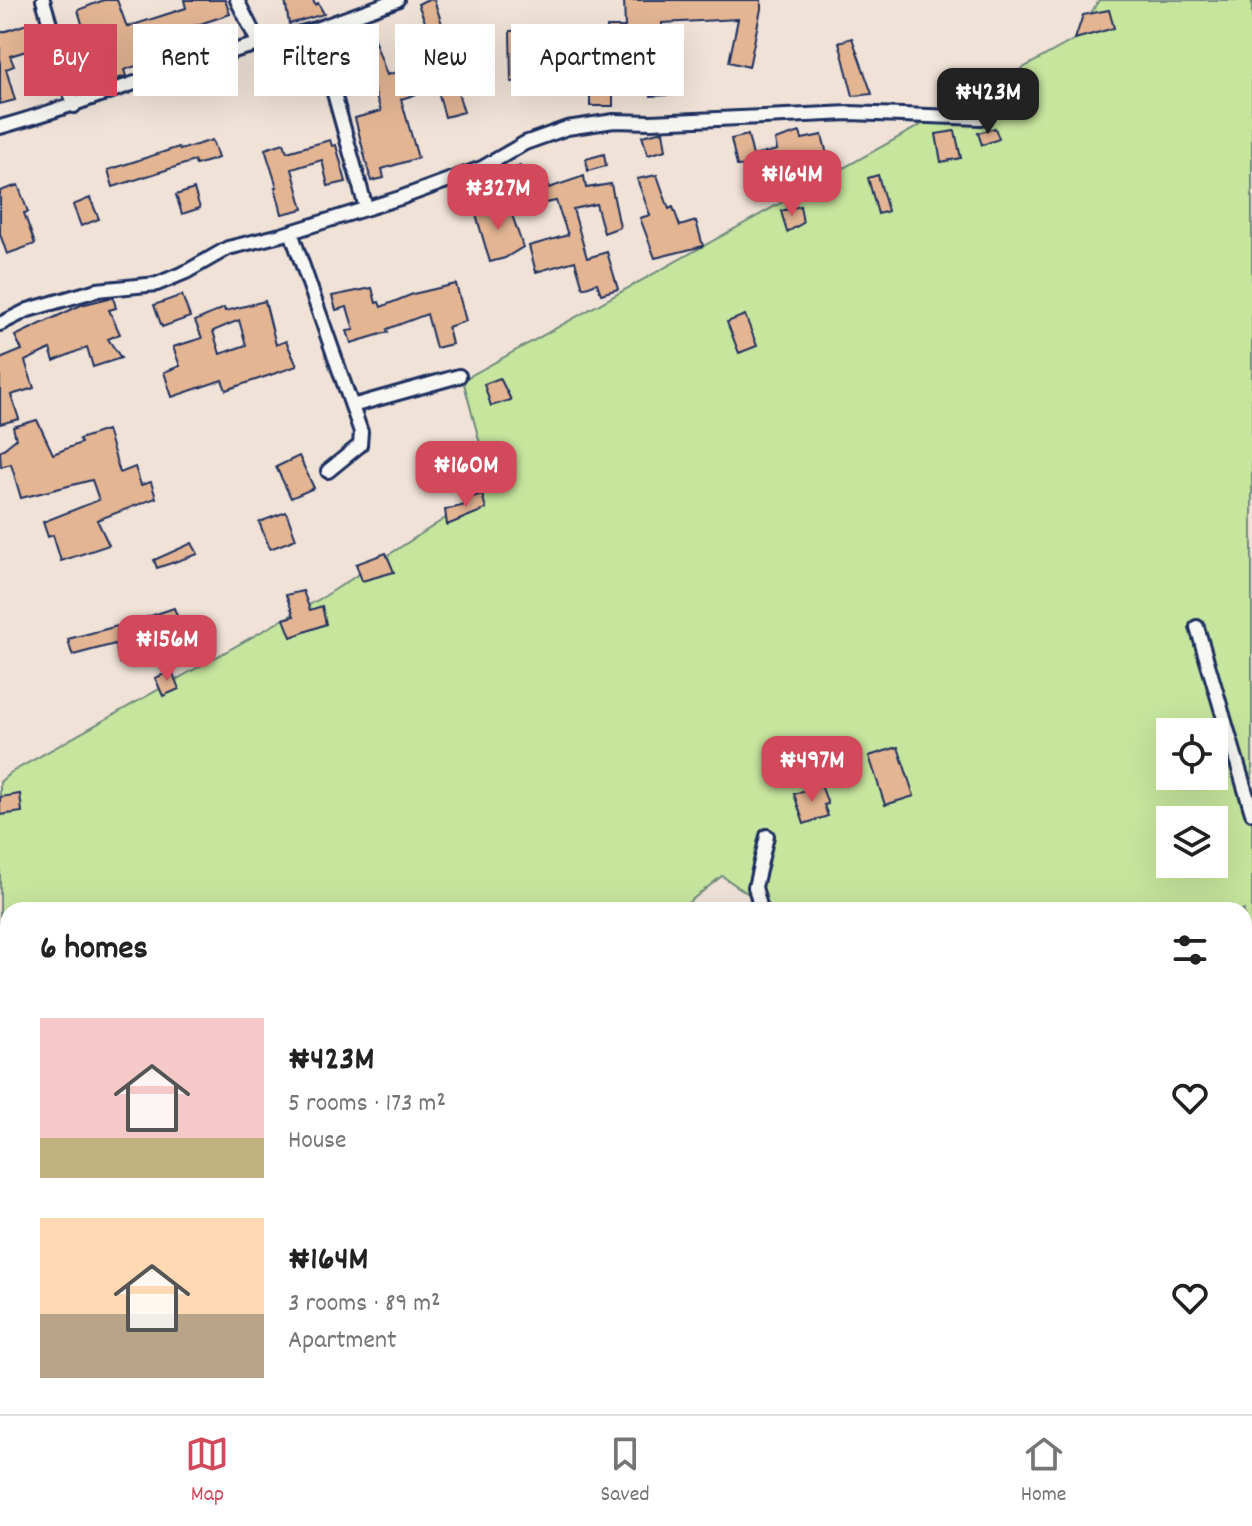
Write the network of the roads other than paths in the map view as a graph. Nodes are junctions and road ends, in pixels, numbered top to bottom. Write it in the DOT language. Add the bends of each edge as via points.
graph roads {
  1 [pos="43,0"];
  2 [pos="237,0"];
  3 [pos="397,0"];
  4 [pos="330,24"];
  5 [pos="254,34"];
  6 [pos="254,45"];
  7 [pos="335,96"];
  8 [pos="74,106"];
  9 [pos="981,118"];
  10 [pos="0,127"];
  11 [pos="366,208"];
  12 [pos="291,232"];
  13 [pos="0,324"];
  14 [pos="459,376"];
  15 [pos="352,406"];
  16 [pos="328,471"];
  17 [pos="1197,627"];
  18 [pos="1252,813"];
  19 [pos="767,836"];
  20 [pos="759,902"];
  1 -- 8 [label="street"];
  2 -- 5 [label="street"];
  3 -- 4 [label="street"];
  6 -- 8 [label="street"];
  7 -- 11 [label="street"];
  8 -- 10 [label="street"];
  9 -- 11 [label="street" via="850,113 614,121 567,128 525,143 482,168"];
  11 -- 12 [label="street"];
  12 -- 13 [label="street" via="228,248 157,284 97,290"];
  12 -- 15 [label="street"];
  14 -- 15 [label="street"];
  15 -- 16 [label="street" via="360,445"];
  17 -- 18 [label="street"];
  19 -- 20 [label="street" via="755,887"];
}
